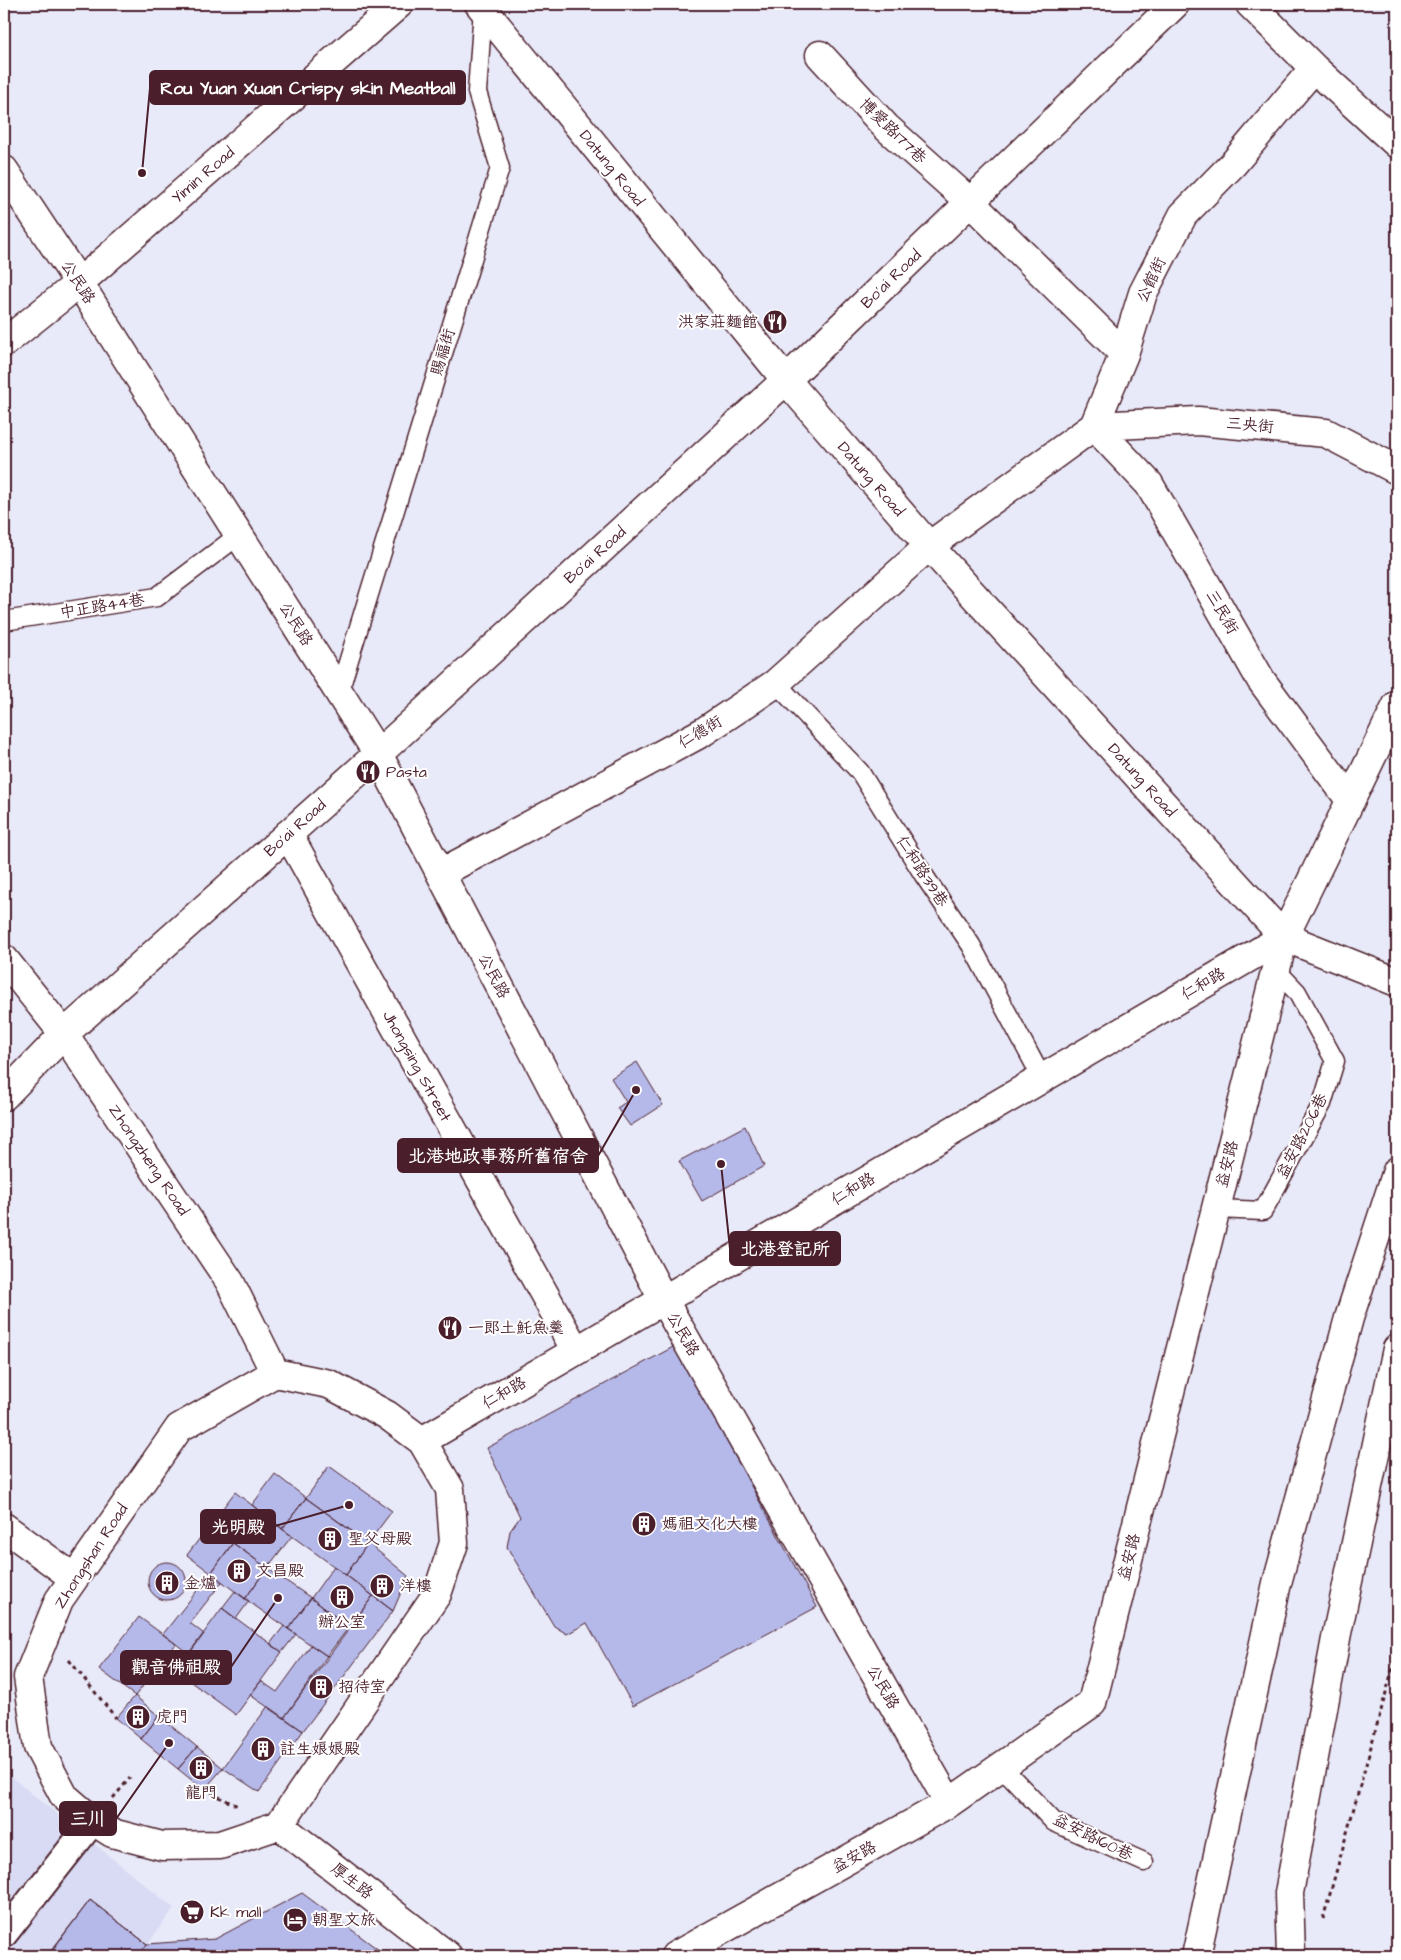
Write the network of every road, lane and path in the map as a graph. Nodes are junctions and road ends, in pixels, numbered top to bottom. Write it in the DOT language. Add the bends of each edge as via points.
graph roads {
  1 [pos="399,4"];
  2 [pos="1175,4"];
  3 [pos="1250,4"];
  4 [pos="481,6"];
  5 [pos="820,55"];
  6 [pos="1314,68"];
  7 [pos="1397,144"];
  8 [pos="4,170"];
  9 [pos="970,202"];
  10 [pos="79,283"];
  11 [pos="4,343"];
  12 [pos="1124,354"];
  13 [pos="786,380"];
  14 [pos="1094,426"];
  15 [pos="1397,470"];
  16 [pos="239,535"];
  17 [pos="929,546"];
  18 [pos="4,621"];
  19 [pos="776,683"];
  20 [pos="339,692"];
  21 [pos="1397,705"];
  22 [pos="378,754"];
  23 [pos="1350,800"];
  24 [pos="288,834"];
  25 [pos="441,874"];
  26 [pos="1284,937"];
  27 [pos="4,959"];
  28 [pos="1276,970"];
  29 [pos="1397,982"];
  30 [pos="64,1034"];
  31 [pos="1042,1078"];
  32 [pos="4,1096"];
  33 [pos="1397,1171"];
  34 [pos="1216,1209"];
  35 [pos="664,1301"];
  36 [pos="1397,1349"];
  37 [pos="576,1351"];
  38 [pos="275,1373"];
  39 [pos="422,1441"];
  40 [pos="4,1527"];
  41 [pos="74,1578"];
  42 [pos="46,1632"];
  43 [pos="1397,1653"];
  44 [pos="116,1718"];
  45 [pos="1001,1766"];
  46 [pos="949,1803"];
  47 [pos="93,1821"];
  48 [pos="279,1825"];
  49 [pos="1144,1862"];
  50 [pos="1320,1927"];
  51 [pos="4,1934"];
  52 [pos="448,1956"];
  53 [pos="676,1956"];
  54 [pos="1196,1956"];
  55 [pos="1291,1956"];
  1 -- 10 [label="street, Yimin Road"];
  2 -- 9 [label="street, Bo'ai Road"];
  3 -- 6 [label="street"];
  4 -- 13 [label="street, Datung Road"];
  4 -- 20 [label="lane, 賜福街" via="477,92 500,168"];
  5 -- 9 [label="street, 博愛路177巷" via="886,127"];
  6 -- 7 [label="street"];
  6 -- 12 [label="street, 公館街" via="1232,164 1183,215 1143,294"];
  8 -- 10 [label="street, 公民路"];
  9 -- 12 [label="street, 博愛路177巷"];
  9 -- 13 [label="street, Bo'ai Road"];
  10 -- 11 [label="street, Yimin Road"];
  10 -- 16 [label="street, 公民路"];
  12 -- 14 [label="street, 公館街"];
  13 -- 17 [label="street, Datung Road"];
  13 -- 22 [label="street, Bo'ai Road"];
  14 -- 15 [label="street, 三央街" via="1198,420 1326,433"];
  14 -- 17 [label="street"];
  14 -- 23 [label="street, 三民街" via="1149,484 1261,680"];
  16 -- 18 [label="lane, 中正路44巷" via="157,597"];
  16 -- 20 [label="street, 公民路"];
  17 -- 19 [label="street, 仁德街"];
  17 -- 26 [label="street, Datung Road"];
  19 -- 25 [label="street, 仁德街" via="703,732"];
  19 -- 31 [label="lane, 仁和路39巷" via="860,772 971,945"];
  20 -- 22 [label="street, 公民路"];
  21 -- 23 [label="street"];
  22 -- 24 [label="street, Bo'ai Road"];
  22 -- 25 [label="street, 公民路"];
  23 -- 26 [label="street"];
  24 -- 30 [label="street, Bo'ai Road"];
  24 -- 37 [label="street, Jhongsing Street"];
  25 -- 35 [label="street, 公民路"];
  26 -- 28 [label="street, 益安路"];
  26 -- 29 [label="street"];
  26 -- 31 [label="street, 仁和路"];
  27 -- 30 [label="street, Zhongzheng Road"];
  28 -- 34 [label="street, 益安路"];
  28 -- 34 [label="lane, 益安路206巷" via="1297,992 1335,1061 1322,1104 1264,1211"];
  30 -- 32 [label="street, Bo'ai Road"];
  30 -- 38 [label="street, Zhongzheng Road" via="230,1282"];
  31 -- 35 [label="street, 仁和路"];
  33 -- 54 [label="street" via="1349,1318 1277,1583"];
  34 -- 45 [label="street, 益安路" via="1092,1703"];
  35 -- 37 [label="street, 仁和路"];
  35 -- 46 [label="street, 公民路"];
  36 -- 55 [label="street" via="1337,1633 1290,1894"];
  37 -- 39 [label="street, 仁和路"];
  38 -- 39 [label="street" via="329,1384 387,1415"];
  38 -- 41 [label="street, Zhongshan Road" via="179,1428"];
  39 -- 48 [label="street" via="450,1489 454,1543 436,1594"];
  40 -- 41 [label="street"];
  41 -- 42 [label="street, Zhongshan Road" via="59,1600"];
  42 -- 44 [label="path"];
  42 -- 47 [label="street, Zhongshan Road" via="28,1677 38,1747 64,1796"];
  43 -- 50 [label="path"];
  45 -- 46 [label="street, 益安路"];
  45 -- 49 [label="lane, 益安路160巷" via="1054,1822"];
  46 -- 53 [label="street, 益安路"];
  47 -- 48 [label="street, Zhongshan Road" via="112,1833 162,1846 220,1845"];
  47 -- 51 [label="street"];
  48 -- 52 [label="street, 厚生路"];
}
